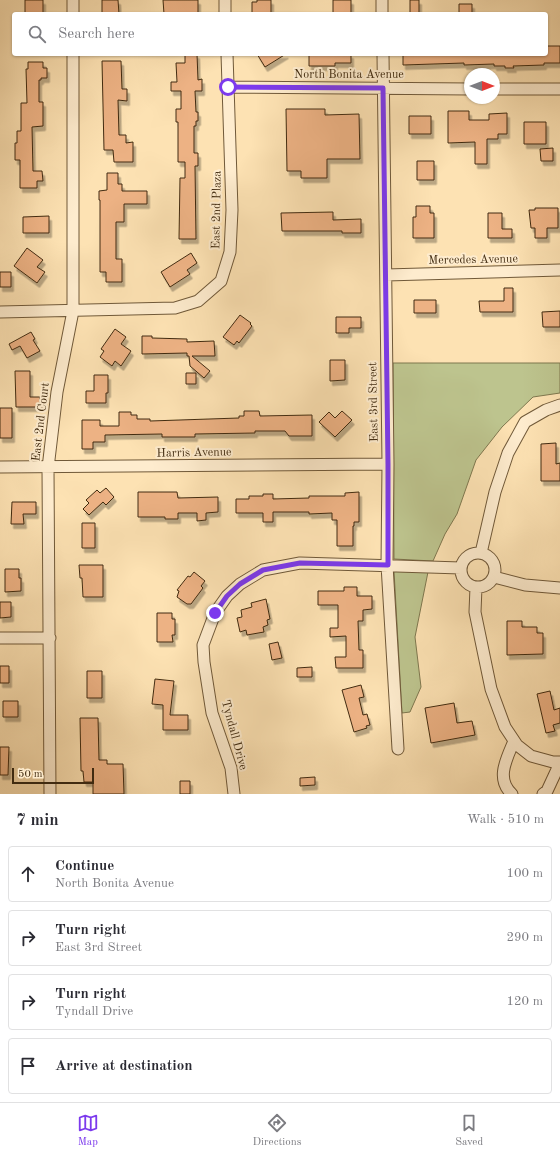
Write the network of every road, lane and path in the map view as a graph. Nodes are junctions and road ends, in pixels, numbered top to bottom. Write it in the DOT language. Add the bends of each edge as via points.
graph roads {
  1 [pos="73,0"];
  2 [pos="225,0"];
  3 [pos="382,0"];
  4 [pos="73,12"];
  5 [pos="226,12"];
  6 [pos="382,12"];
  7 [pos="73,56"];
  8 [pos="227,56"];
  9 [pos="383,56"];
  10 [pos="228,87"];
  11 [pos="383,88"];
  12 [pos="464,89"];
  13 [pos="500,89"];
  14 [pos="560,89"];
  15 [pos="560,270"];
  16 [pos="386,274"];
  17 [pos="73,311"];
  18 [pos="0,312"];
  19 [pos="560,405"];
  20 [pos="388,464"];
  21 [pos="0,468"];
  22 [pos="48,468"];
  23 [pos="481,553"];
  24 [pos="388,565"];
  25 [pos="461,568"];
  26 [pos="494,577"];
  27 [pos="476,587"];
  28 [pos="560,588"];
  29 [pos="0,638"];
  30 [pos="50,638"];
  31 [pos="514,741"];
  32 [pos="398,749"];
  33 [pos="560,763"];
  34 [pos="50,794"];
  35 [pos="234,794"];
  36 [pos="512,794"];
  37 [pos="543,794"];
  1 -- 4 [label="street"];
  2 -- 5 [label="street"];
  3 -- 6 [label="street"];
  7 -- 17 [label="street, East 2nd Court"];
  8 -- 10 [label="street, East 2nd Plaza"];
  9 -- 11 [label="street, East 3rd Street"];
  10 -- 11 [label="street, North Bonita Avenue"];
  10 -- 17 [label="street, East 2nd Plaza" via="232,210 230,252 221,280 198,301 175,308"];
  11 -- 12 [label="street, North Bonita Avenue"];
  11 -- 16 [label="street, East 3rd Street"];
  13 -- 14 [label="street"];
  15 -- 16 [label="street, Mercedes Avenue"];
  16 -- 20 [label="street, East 3rd Street"];
  17 -- 18 [label="street, East 2nd Plaza"];
  17 -- 22 [label="street, East 2nd Court" via="56,392"];
  19 -- 23 [label="street" via="525,422 508,453 495,492"];
  20 -- 22 [label="street, Harris Avenue"];
  20 -- 24 [label="street, East 3rd Street"];
  21 -- 22 [label="street, Harris Avenue"];
  22 -- 30 [label="street, East 2nd Court"];
  23 -- 25 [label="street" via="466,558"];
  23 -- 26 [label="street" via="494,563"];
  24 -- 25 [label="street, Tyndall Drive"];
  24 -- 32 [label="street, East 3rd Street"];
  24 -- 35 [label="street, Tyndall Drive" via="300,563 263,570 240,584 227,596 215,613 203,645 204,662 212,713 231,768"];
  25 -- 27 [label="street" via="463,579"];
  26 -- 27 [label="street" via="483,587"];
  26 -- 28 [label="street" via="525,585"];
  27 -- 31 [label="street" via="475,612 491,689 505,727"];
  29 -- 30 [label="street"];
  30 -- 34 [label="street, East 2nd Court"];
  31 -- 33 [label="street" via="531,756"];
  31 -- 36 [label="street" via="503,774 505,788"];
  33 -- 37 [label="street" via="547,791"];
}
